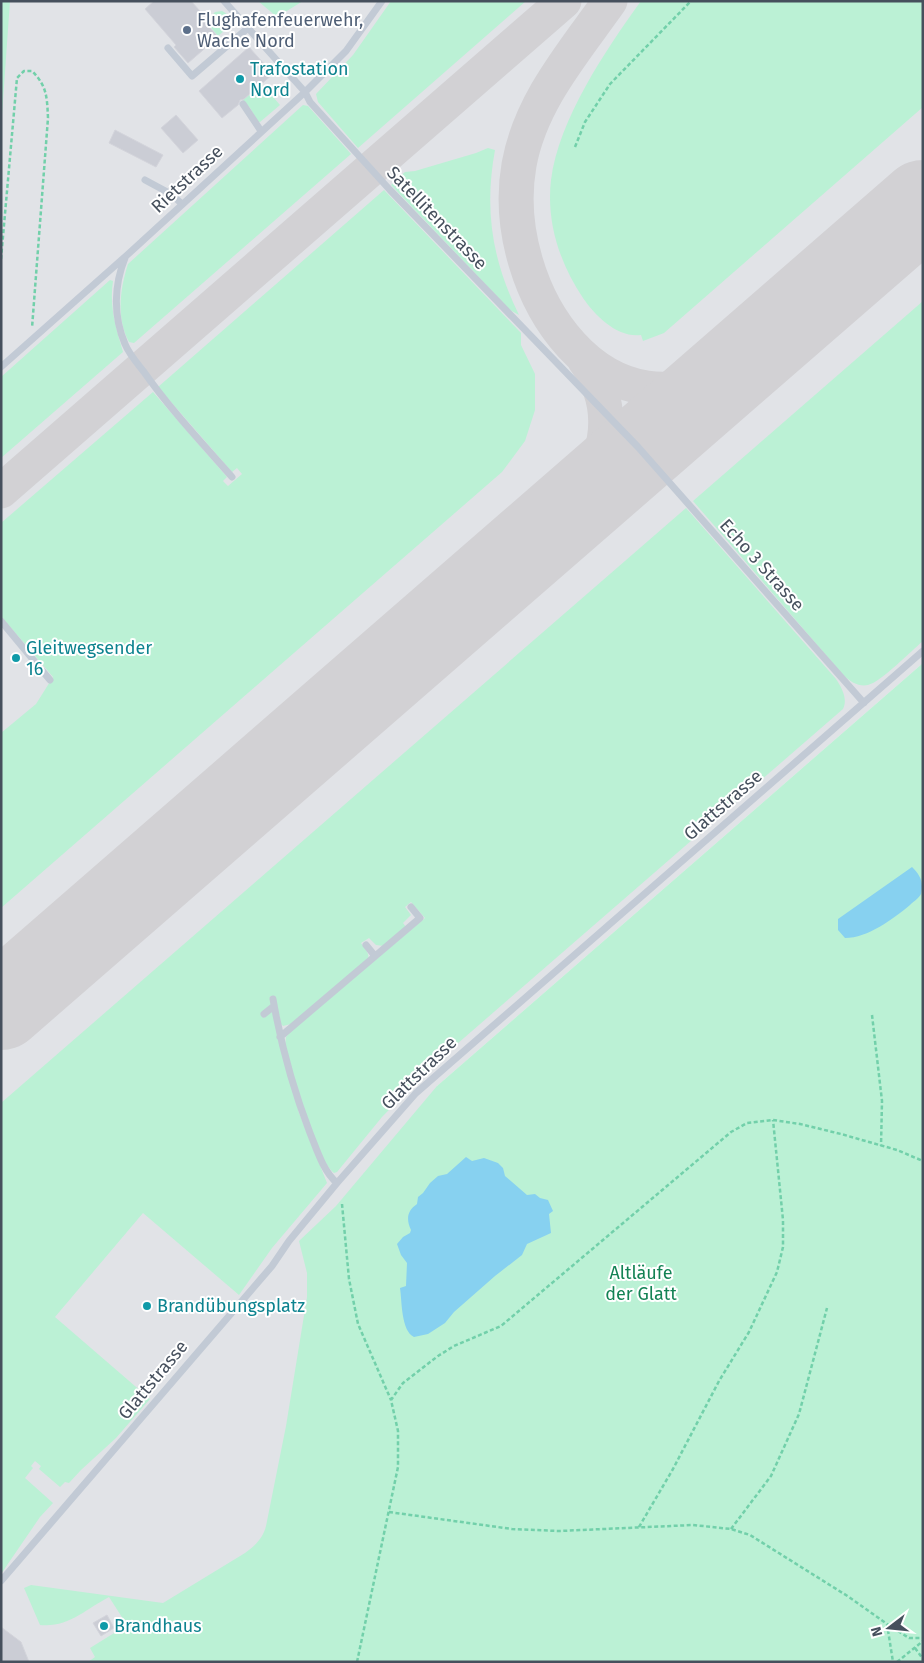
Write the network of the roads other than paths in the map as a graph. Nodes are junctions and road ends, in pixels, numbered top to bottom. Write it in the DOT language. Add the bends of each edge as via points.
graph roads {
  1 [pos="224,1"];
  2 [pos="382,1"];
  3 [pos="248,28"];
  4 [pos="168,48"];
  5 [pos="305,92"];
  6 [pos="243,104"];
  7 [pos="261,131"];
  8 [pos="145,180"];
  9 [pos="182,204"];
  10 [pos="126,256"];
  11 [pos="1,367"];
  12 [pos="638,447"];
  13 [pos="232,477"];
  14 [pos="1,621"];
  15 [pos="923,651"];
  16 [pos="50,680"];
  17 [pos="864,703"];
  18 [pos="411,907"];
  19 [pos="366,945"];
  20 [pos="375,956"];
  21 [pos="264,1014"];
  22 [pos="280,1037"];
  23 [pos="337,1183"];
  24 [pos="1,1581"];
  1 -- 3 [label="lane, Satellitenstrasse"];
  2 -- 5 [label="lane, Rietstrasse" via="346,51"];
  3 -- 4 [label="lane" via="192,76"];
  3 -- 5 [label="lane, Satellitenstrasse"];
  5 -- 7 [label="lane, Rietstrasse"];
  5 -- 12 [label="lane, Satellitenstrasse" via="310,102 390,190"];
  6 -- 7 [label="lane"];
  7 -- 9 [label="lane, Rietstrasse"];
  8 -- 9 [label="lane"];
  9 -- 10 [label="lane, Rietstrasse"];
  10 -- 11 [label="lane, Rietstrasse"];
  10 -- 13 [label="lane" via="118,278 116,300 124,343 157,392"];
  12 -- 17 [label="lane, Echo 3 Strasse"];
  14 -- 16 [label="lane"];
  15 -- 17 [label="lane, Glattstrasse"];
  17 -- 23 [label="lane, Glattstrasse" via="432,1078"];
  18 -- 20 [label="lane" via="420,918"];
  19 -- 20 [label="lane"];
  20 -- 22 [label="lane"];
  21 -- 22 [label="lane" via="273,1002"];
  22 -- 23 [label="lane" via="313,1141 326,1171"];
  23 -- 24 [label="lane, Glattstrasse" via="272,1266"];
}
